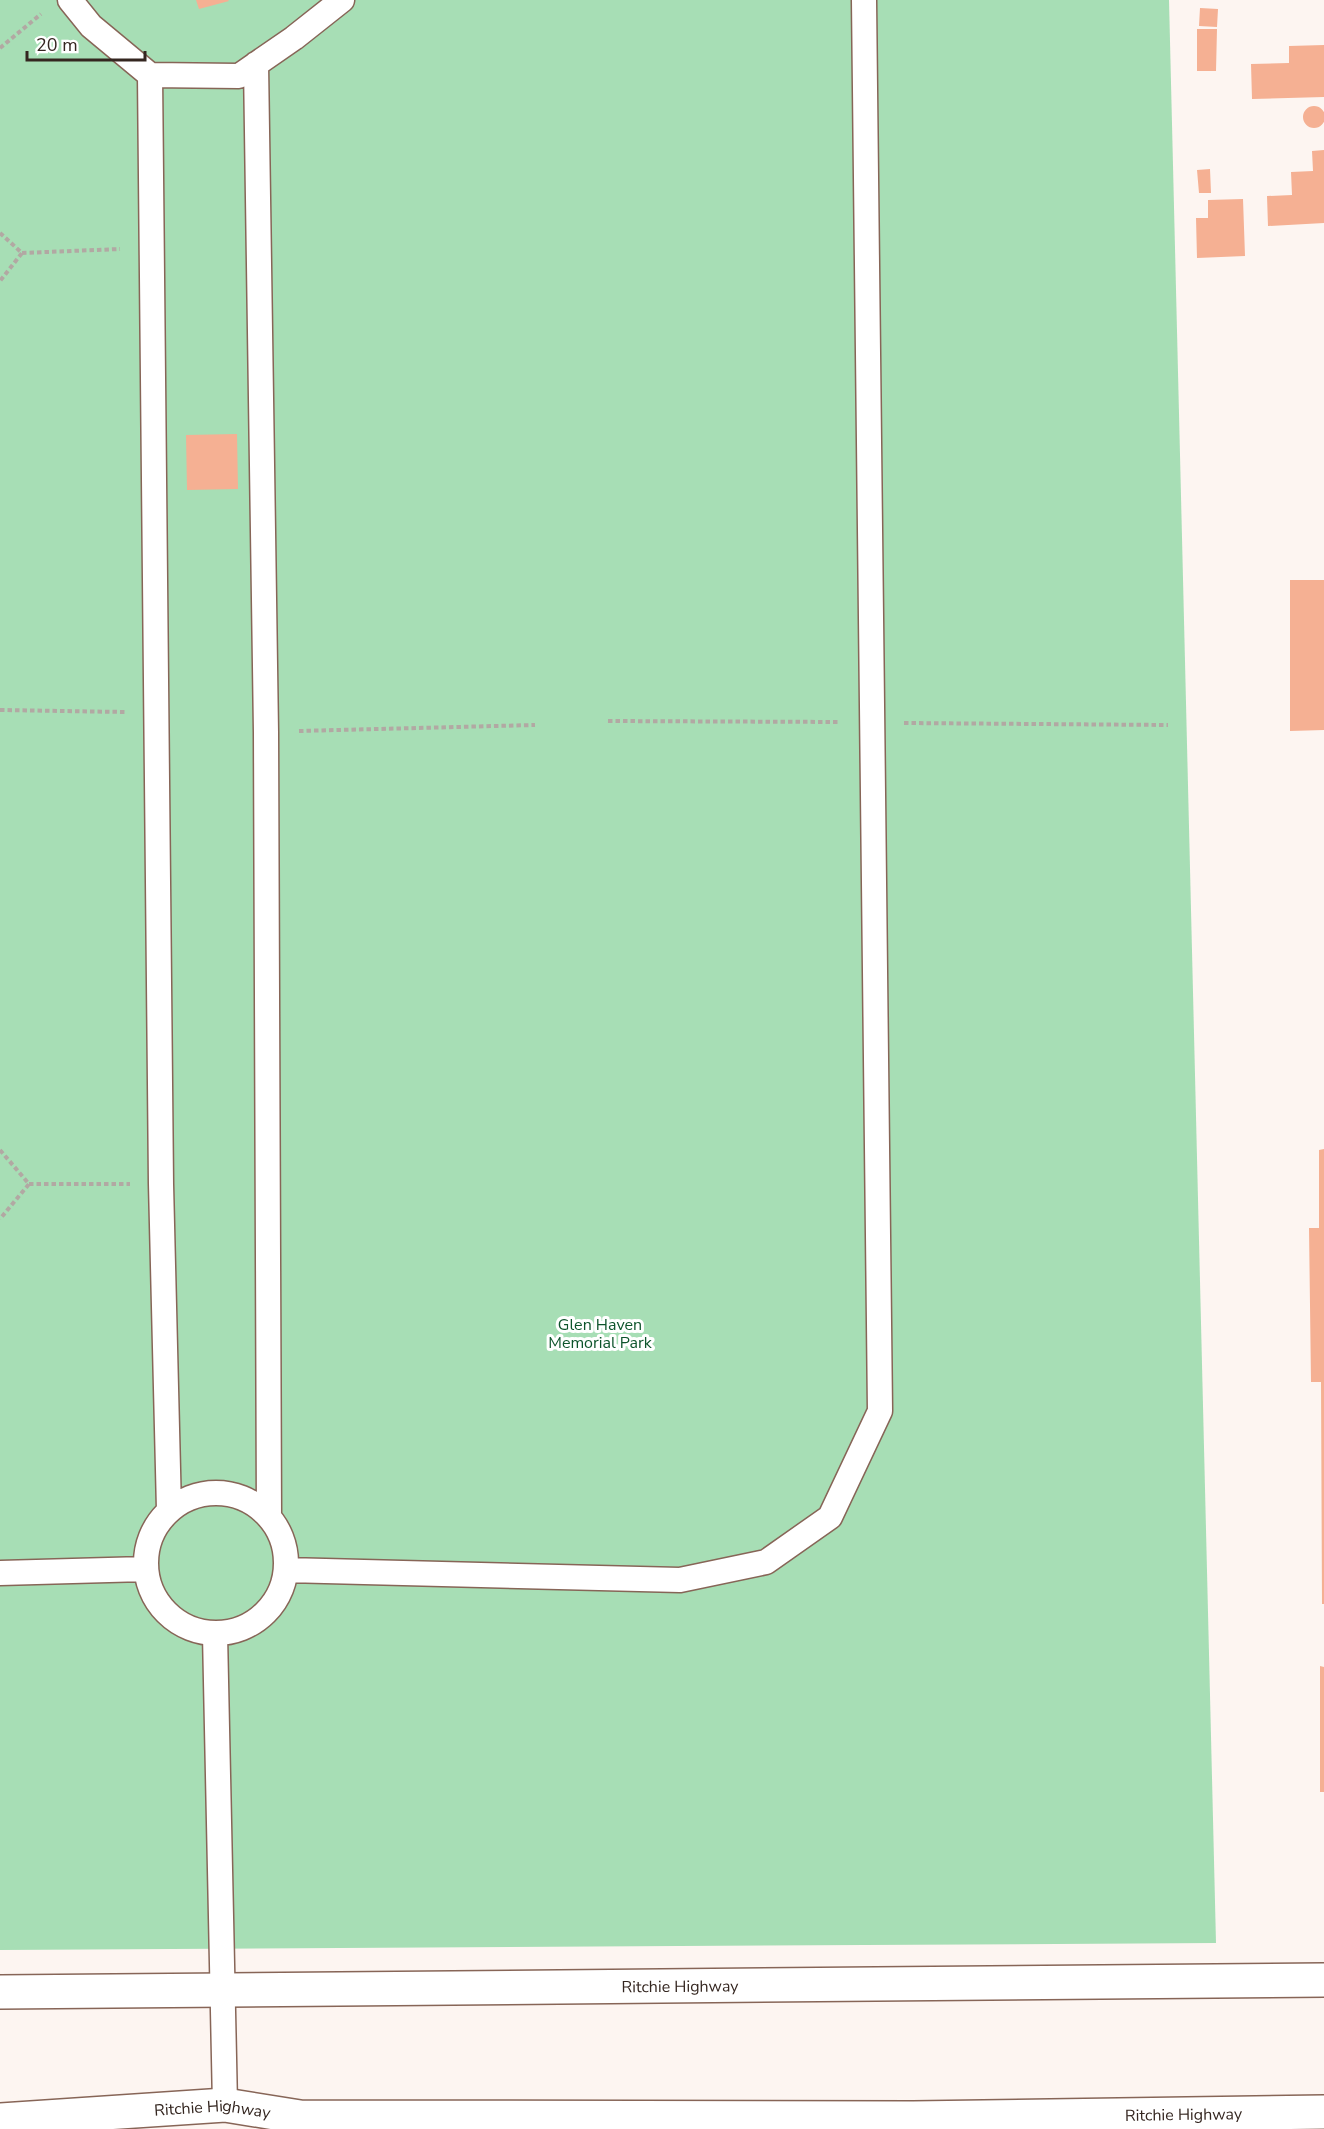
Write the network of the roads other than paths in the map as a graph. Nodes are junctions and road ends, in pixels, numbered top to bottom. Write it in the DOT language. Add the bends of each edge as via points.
graph roads {
  1 [pos="70,0"];
  2 [pos="342,0"];
  3 [pos="864,0"];
  4 [pos="256,64"];
  5 [pos="150,75"];
  6 [pos="169,1510"];
  7 [pos="269,1517"];
  8 [pos="145,1569"];
  9 [pos="286,1570"];
  10 [pos="0,1573"];
  11 [pos="215,1634"];
  12 [pos="1324,1980"];
  13 [pos="223,1989"];
  14 [pos="0,1992"];
  15 [pos="225,2105"];
  16 [pos="1324,2112"];
  17 [pos="1208,2121"];
  18 [pos="2,2123"];
  19 [pos="300,2123"];
  20 [pos="519,2123"];
  21 [pos="808,2123"];
  1 -- 5 [label="lane" via="91,26"];
  2 -- 4 [label="lane"];
  3 -- 9 [label="lane" via="880,1411 830,1517 766,1562 680,1580"];
  4 -- 5 [label="lane" via="238,76"];
  4 -- 7 [label="lane" via="266,732"];
  5 -- 6 [label="lane" via="161,1184"];
  6 -- 7 [label="lane" via="187,1498 231,1494"];
  6 -- 8 [label="lane" via="155,1527 147,1547"];
  7 -- 9 [label="lane" via="285,1551"];
  8 -- 10 [label="lane"];
  8 -- 11 [label="lane" via="150,1590 176,1622 195,1631"];
  9 -- 11 [label="lane" via="281,1590 255,1622 236,1632"];
  11 -- 13 [label="lane"];
  12 -- 13 [label="main road, Ritchie Highway"];
  13 -- 14 [label="main road, Ritchie Highway"];
  13 -- 15 [label="lane"];
  15 -- 18 [label="main road, Ritchie Highway"];
  15 -- 19 [label="main road, Ritchie Highway"];
  16 -- 17 [label="main road, Ritchie Highway"];
  17 -- 21 [label="main road, Ritchie Highway"];
  19 -- 20 [label="main road, Ritchie Highway"];
  20 -- 21 [label="main road, Ritchie Highway"];
}
